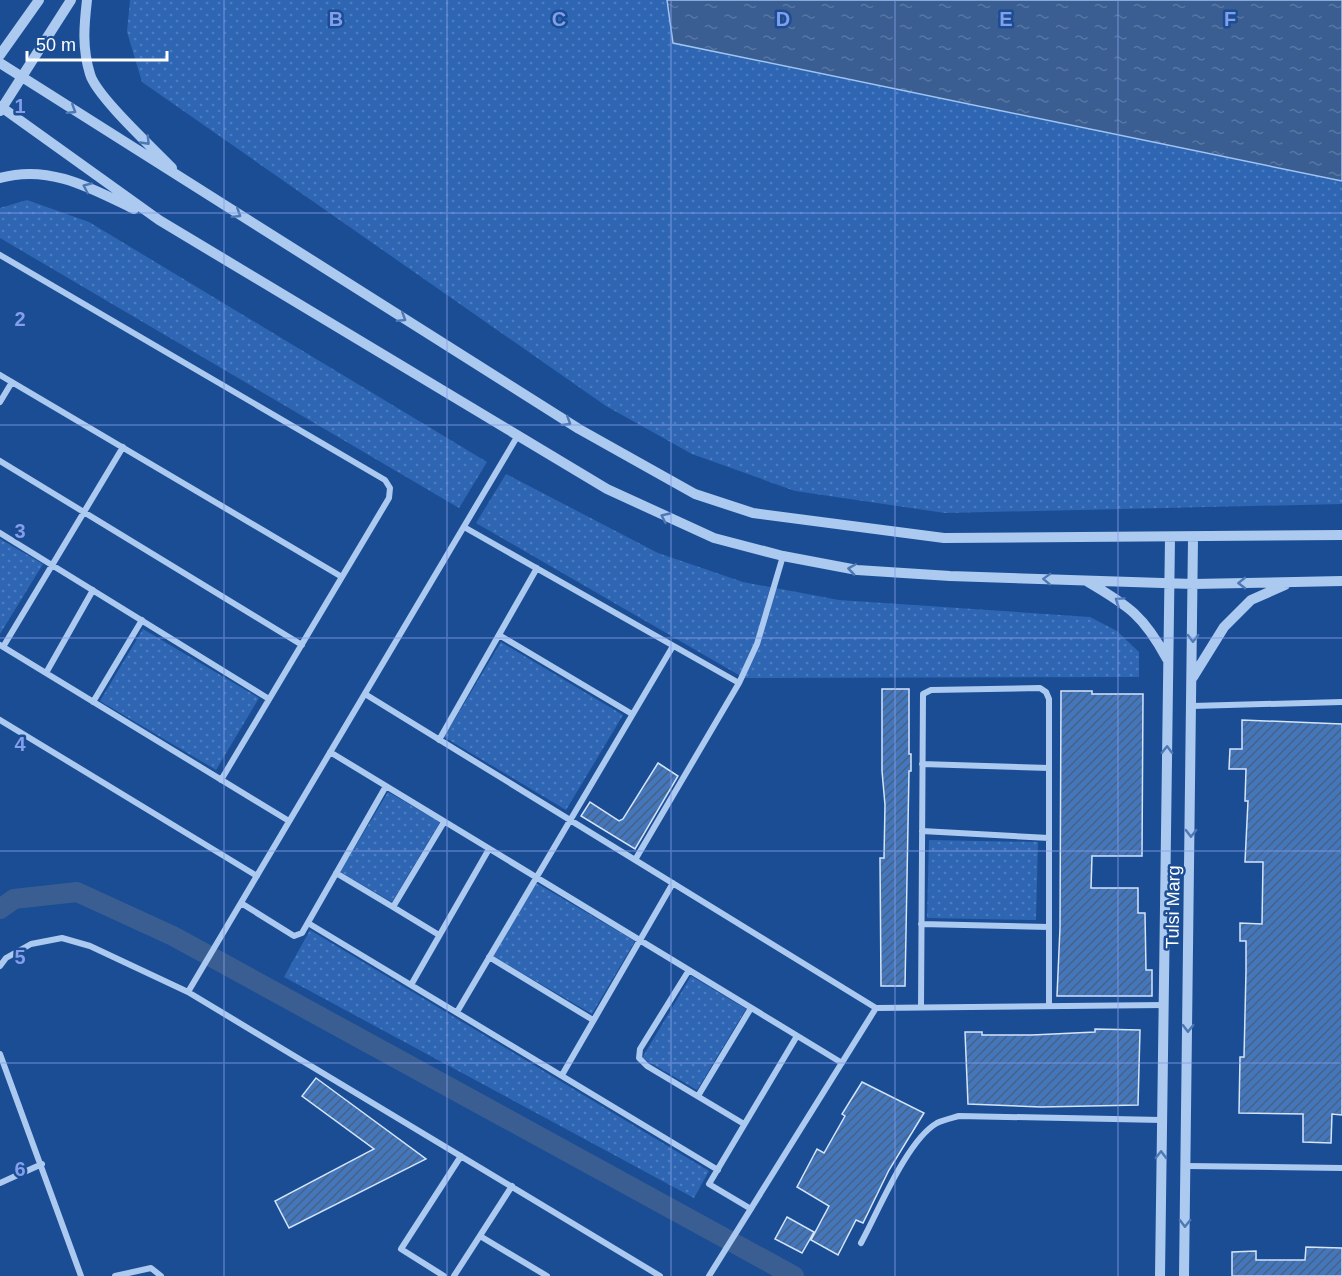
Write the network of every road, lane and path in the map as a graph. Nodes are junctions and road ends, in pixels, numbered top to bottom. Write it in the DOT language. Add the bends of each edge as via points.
graph roads {
  1 [pos="39,0"];
  2 [pos="71,0"];
  3 [pos="87,0"];
  4 [pos="0,55"];
  5 [pos="0,63"];
  6 [pos="22,79"];
  7 [pos="1,109"];
  8 [pos="0,178"];
  9 [pos="186,182"];
  10 [pos="159,220"];
  11 [pos="0,255"];
  12 [pos="0,375"];
  13 [pos="12,382"];
  14 [pos="0,402"];
  15 [pos="517,437"];
  16 [pos="123,447"];
  17 [pos="0,461"];
  18 [pos="84,512"];
  19 [pos="464,527"];
  20 [pos="0,533"];
  21 [pos="1342,535"];
  22 [pos="1170,538"];
  23 [pos="1193,538"];
  24 [pos="783,556"];
  25 [pos="52,565"];
  26 [pos="537,568"];
  27 [pos="342,577"];
  28 [pos="1085,580"];
  29 [pos="1342,581"];
  30 [pos="1290,582"];
  31 [pos="1169,583"];
  32 [pos="1193,584"];
  33 [pos="93,590"];
  34 [pos="142,620"];
  35 [pos="499,635"];
  36 [pos="302,645"];
  37 [pos="1,646"];
  38 [pos="673,646"];
  39 [pos="1168,662"];
  40 [pos="46,673"];
  41 [pos="1192,677"];
  42 [pos="739,683"];
  43 [pos="365,694"];
  44 [pos="269,699"];
  45 [pos="93,702"];
  46 [pos="1342,702"];
  47 [pos="1192,706"];
  48 [pos="632,714"];
  49 [pos="0,720"];
  50 [pos="439,740"];
  51 [pos="330,752"];
  52 [pos="922,764"];
  53 [pos="1049,768"];
  54 [pos="221,780"];
  55 [pos="386,786"];
  56 [pos="568,819"];
  57 [pos="289,821"];
  58 [pos="444,822"];
  59 [pos="922,831"];
  60 [pos="1049,838"];
  61 [pos="489,849"];
  62 [pos="635,860"];
  63 [pos="336,873"];
  64 [pos="257,876"];
  65 [pos="535,877"];
  66 [pos="673,883"];
  67 [pos="241,903"];
  68 [pos="393,907"];
  69 [pos="308,922"];
  70 [pos="921,924"];
  71 [pos="1049,927"];
  72 [pos="439,935"];
  73 [pos="640,940"];
  74 [pos="489,957"];
  75 [pos="0,966"];
  76 [pos="689,970"];
  77 [pos="411,985"];
  78 [pos="188,992"];
  79 [pos="1164,1005"];
  80 [pos="1049,1006"];
  81 [pos="921,1007"];
  82 [pos="751,1008"];
  83 [pos="876,1008"];
  84 [pos="457,1012"];
  85 [pos="593,1020"];
  86 [pos="797,1036"];
  87 [pos="0,1054"];
  88 [pos="842,1063"];
  89 [pos="562,1076"];
  90 [pos="698,1096"];
  91 [pos="1162,1120"];
  92 [pos="744,1124"];
  93 [pos="461,1156"];
  94 [pos="42,1164"];
  95 [pos="1186,1166"];
  96 [pos="1342,1168"];
  97 [pos="718,1170"];
  98 [pos="0,1183"];
  99 [pos="512,1186"];
  100 [pos="751,1209"];
  101 [pos="480,1236"];
  102 [pos="861,1243"];
  103 [pos="656,1275"];
  104 [pos="81,1276"];
  105 [pos="115,1276"];
  106 [pos="161,1276"];
  107 [pos="444,1276"];
  108 [pos="454,1276"];
  109 [pos="547,1276"];
  110 [pos="710,1276"];
  111 [pos="1160,1276"];
  112 [pos="1184,1276"];
  1 -- 4 [label="street"];
  2 -- 6 [label="street"];
  3 -- 9 [label="street, one-way" via="83,39 90,76 114,108"];
  5 -- 6 [label="street"];
  6 -- 7 [label="street"];
  6 -- 9 [label="street, one-way"];
  7 -- 10 [label="street"];
  10 -- 8 [label="street, one-way" via="80,183 47,174"];
  9 -- 22 [label="street, one-way" via="579,429 696,494 753,513 944,538"];
  10 -- 15 [label="street"];
  11 -- 27 [label="street" via="385,480 390,488 389,498"];
  12 -- 13 [label="street"];
  13 -- 14 [label="street"];
  13 -- 16 [label="street"];
  15 -- 19 [label="street"];
  24 -- 15 [label="street, one-way" via="714,538 666,518"];
  16 -- 18 [label="street"];
  16 -- 27 [label="street"];
  17 -- 18 [label="street"];
  18 -- 25 [label="street"];
  18 -- 36 [label="street"];
  19 -- 26 [label="street"];
  19 -- 43 [label="street"];
  20 -- 25 [label="street"];
  21 -- 23 [label="street"];
  22 -- 23 [label="street"];
  22 -- 31 [label="street, Tulsi Marg"];
  23 -- 32 [label="street, Tulsi Marg"];
  28 -- 24 [label="street, one-way" via="857,570"];
  24 -- 42 [label="street" via="757,644"];
  25 -- 33 [label="street"];
  25 -- 37 [label="street"];
  26 -- 35 [label="street"];
  26 -- 38 [label="street"];
  27 -- 36 [label="street"];
  28 -- 31 [label="street"];
  39 -- 28 [label="street, one-way" via="1153,632 1139,616"];
  29 -- 30 [label="street"];
  30 -- 32 [label="street, one-way"];
  30 -- 41 [label="street" via="1251,600 1224,627"];
  31 -- 32 [label="street"];
  31 -- 39 [label="street, Tulsi Marg"];
  32 -- 41 [label="street, Tulsi Marg, one-way"];
  33 -- 34 [label="street"];
  33 -- 40 [label="street"];
  34 -- 44 [label="street"];
  34 -- 45 [label="street"];
  35 -- 48 [label="street"];
  35 -- 50 [label="street"];
  36 -- 44 [label="street"];
  37 -- 40 [label="street"];
  38 -- 42 [label="street"];
  38 -- 48 [label="street"];
  79 -- 39 [label="street, Tulsi Marg, one-way"];
  40 -- 45 [label="street"];
  41 -- 47 [label="street, Tulsi Marg"];
  42 -- 62 [label="street"];
  43 -- 50 [label="street"];
  43 -- 51 [label="street"];
  44 -- 54 [label="street"];
  45 -- 54 [label="street"];
  46 -- 47 [label="street"];
  47 -- 95 [label="street, Tulsi Marg, one-way"];
  48 -- 56 [label="street"];
  49 -- 64 [label="street"];
  50 -- 56 [label="street"];
  51 -- 55 [label="street"];
  51 -- 57 [label="street"];
  52 -- 53 [label="street"];
  52 -- 53 [label="street" via="923,694 931,690 1040,687 1049,699"];
  52 -- 59 [label="street"];
  53 -- 60 [label="street"];
  54 -- 57 [label="street"];
  55 -- 58 [label="street"];
  55 -- 63 [label="street"];
  56 -- 62 [label="street"];
  56 -- 65 [label="street"];
  57 -- 64 [label="street"];
  58 -- 61 [label="street"];
  58 -- 68 [label="street"];
  59 -- 60 [label="street"];
  59 -- 70 [label="street"];
  60 -- 71 [label="street"];
  61 -- 65 [label="street"];
  61 -- 72 [label="street"];
  62 -- 66 [label="street"];
  63 -- 68 [label="street"];
  63 -- 69 [label="street"];
  64 -- 67 [label="street"];
  65 -- 73 [label="street"];
  65 -- 74 [label="street"];
  66 -- 73 [label="street"];
  66 -- 83 [label="street"];
  67 -- 69 [label="street" via="294,936 302,933"];
  67 -- 78 [label="street"];
  68 -- 72 [label="street"];
  69 -- 77 [label="street"];
  70 -- 71 [label="street"];
  70 -- 81 [label="street"];
  71 -- 80 [label="street"];
  72 -- 77 [label="street"];
  73 -- 76 [label="street"];
  73 -- 85 [label="street"];
  74 -- 84 [label="street"];
  74 -- 85 [label="street"];
  75 -- 78 [label="street" via="6,958 32,944 62,938 90,946"];
  76 -- 82 [label="street"];
  76 -- 90 [label="street" via="640,1049 639,1058"];
  77 -- 84 [label="street"];
  78 -- 93 [label="street"];
  79 -- 80 [label="street"];
  79 -- 91 [label="street, Tulsi Marg"];
  80 -- 81 [label="street"];
  81 -- 83 [label="street"];
  82 -- 86 [label="street"];
  82 -- 90 [label="street"];
  83 -- 88 [label="street"];
  84 -- 89 [label="street"];
  85 -- 89 [label="street"];
  86 -- 88 [label="street"];
  86 -- 92 [label="street"];
  87 -- 94 [label="street"];
  88 -- 100 [label="street"];
  89 -- 97 [label="street"];
  90 -- 92 [label="street"];
  91 -- 102 [label="street" via="959,1116 938,1123 910,1151"];
  111 -- 91 [label="street, Tulsi Marg, one-way"];
  92 -- 97 [label="street"];
  93 -- 99 [label="street"];
  93 -- 107 [label="street" via="401,1249"];
  94 -- 98 [label="street"];
  94 -- 104 [label="street"];
  95 -- 96 [label="street"];
  95 -- 112 [label="street, Tulsi Marg, one-way"];
  97 -- 100 [label="street" via="709,1184"];
  99 -- 101 [label="street"];
  99 -- 103 [label="street"];
  100 -- 110 [label="street"];
  101 -- 108 [label="street"];
  101 -- 109 [label="street"];
  105 -- 106 [label="street" via="151,1268"];
}
